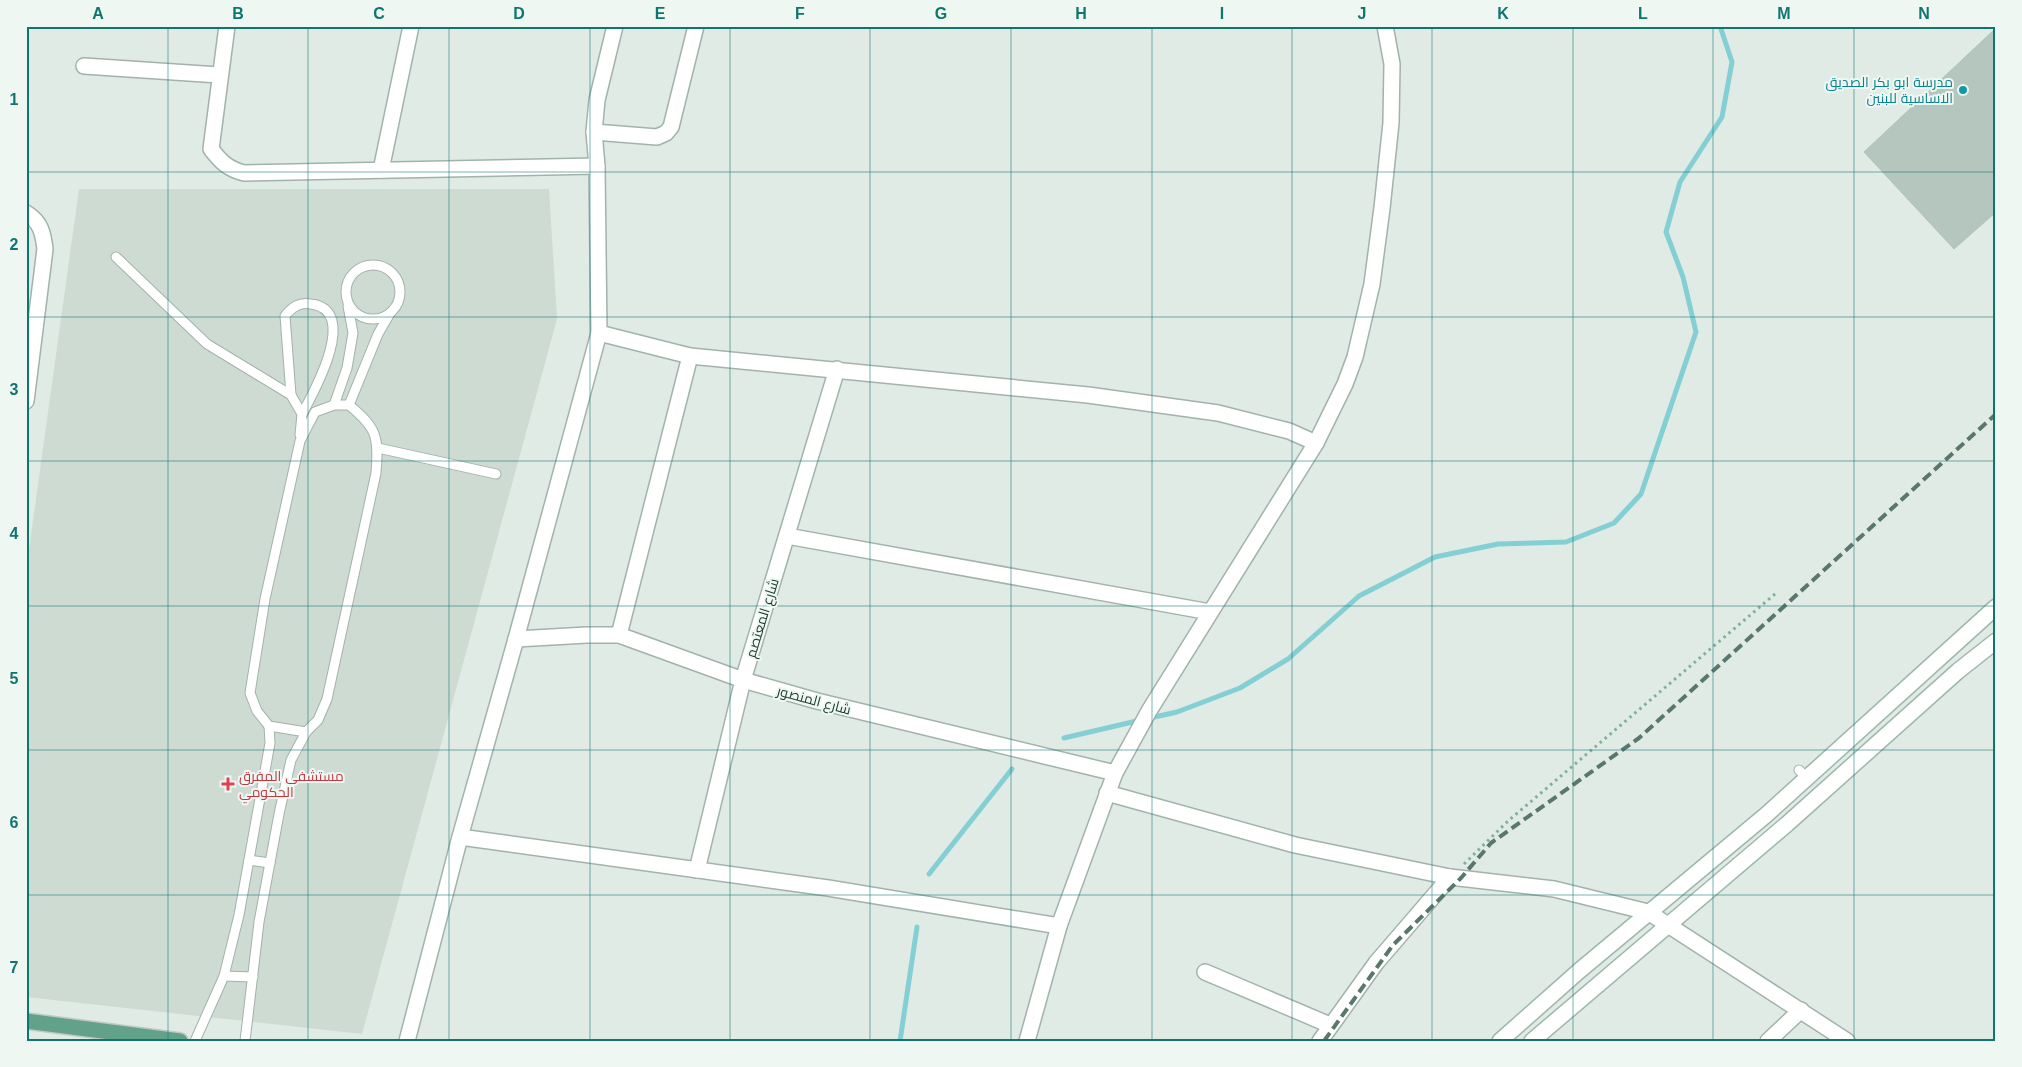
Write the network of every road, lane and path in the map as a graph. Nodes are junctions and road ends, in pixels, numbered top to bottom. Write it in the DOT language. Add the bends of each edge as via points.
graph roads {
  1 [pos="227,26"];
  2 [pos="411,26"];
  3 [pos="615,26"];
  4 [pos="696,26"];
  5 [pos="1385,26"];
  6 [pos="84,66"];
  7 [pos="219,75"];
  8 [pos="594,132"];
  9 [pos="597,166"];
  10 [pos="381,170"];
  11 [pos="26,214"];
  12 [pos="116,258"];
  13 [pos="348,304"];
  14 [pos="389,315"];
  15 [pos="599,333"];
  16 [pos="690,356"];
  17 [pos="837,369"];
  18 [pos="27,392"];
  19 [pos="291,396"];
  20 [pos="334,405"];
  21 [pos="349,405"];
  22 [pos="302,414"];
  23 [pos="300,441"];
  24 [pos="1316,443"];
  25 [pos="378,448"];
  26 [pos="496,474"];
  27 [pos="787,536"];
  28 [pos="1775,594"];
  29 [pos="1996,607"];
  30 [pos="1210,612"];
  31 [pos="619,635"];
  32 [pos="516,639"];
  33 [pos="1996,642"];
  34 [pos="1944,653"];
  35 [pos="1958,671"];
  36 [pos="743,680"];
  37 [pos="269,726"];
  38 [pos="306,732"];
  39 [pos="1115,773"];
  40 [pos="1107,794"];
  41 [pos="460,837"];
  42 [pos="249,860"];
  43 [pos="270,863"];
  44 [pos="697,870"];
  45 [pos="1450,877"];
  46 [pos="1648,912"];
  47 [pos="1668,924"];
  48 [pos="1059,926"];
  49 [pos="1205,972"];
  50 [pos="224,976"];
  51 [pos="253,976"];
  52 [pos="1801,1010"];
  53 [pos="26,1021"];
  54 [pos="1330,1025"];
  55 [pos="180,1041"];
  56 [pos="195,1041"];
  57 [pos="245,1041"];
  58 [pos="407,1041"];
  59 [pos="1027,1041"];
  60 [pos="1320,1041"];
  61 [pos="1500,1041"];
  62 [pos="1532,1041"];
  63 [pos="1768,1041"];
  64 [pos="1847,1041"];
  1 -- 7 [label="street"];
  2 -- 10 [label="street"];
  3 -- 8 [label="street"];
  4 -- 8 [label="street" via="671,127 666,133 657,137"];
  5 -- 24 [label="street" via="1392,64 1391,123 1372,284 1349,375"];
  6 -- 7 [label="street"];
  7 -- 10 [label="street" via="211,149 230,170 244,173"];
  8 -- 9 [label="street"];
  9 -- 10 [label="street"];
  9 -- 15 [label="street"];
  11 -- 18 [label="street" via="40,225 45,249"];
  12 -- 19 [label="lane" via="207,344"];
  13 -- 14 [label="lane" via="353,312 367,319 376,320"];
  13 -- 14 [label="lane" via="345,294 350,276 363,266 380,266 389,270 400,285 400,299"];
  13 -- 20 [label="lane" via="353,333"];
  14 -- 21 [label="lane"];
  15 -- 16 [label="street"];
  15 -- 32 [label="street"];
  16 -- 17 [label="street"];
  16 -- 31 [label="street"];
  17 -- 24 [label="street" via="1088,395 1218,413 1289,431"];
  17 -- 27 [label="street, شارع المعتصم"];
  19 -- 22 [label="lane"];
  19 -- 22 [label="lane" via="285,316 291,308 313,304 324,308 331,316 333,332 320,380"];
  20 -- 21 [label="lane"];
  20 -- 23 [label="lane" via="315,412"];
  21 -- 25 [label="lane" via="373,428"];
  22 -- 23 [label="lane"];
  23 -- 37 [label="lane" via="265,599 250,693 257,711"];
  24 -- 30 [label="street"];
  25 -- 26 [label="lane"];
  25 -- 38 [label="lane" via="376,473 327,700 318,720"];
  27 -- 30 [label="street"];
  27 -- 36 [label="street, شارع المعتصم"];
  28 -- 45 [label="path" via="1508,821"];
  29 -- 34 [label="street"];
  30 -- 39 [label="street"];
  31 -- 32 [label="street, شارع المنصور"];
  31 -- 36 [label="street, شارع المنصور"];
  32 -- 41 [label="street"];
  33 -- 35 [label="street"];
  34 -- 35 [label="street"];
  34 -- 46 [label="street" via="1803,774 1766,814"];
  35 -- 47 [label="street" via="1831,786"];
  36 -- 39 [label="street, شارع المنصور" via="864,713"];
  36 -- 44 [label="street, شارع المعتصم"];
  37 -- 38 [label="lane"];
  37 -- 42 [label="lane" via="270,743"];
  38 -- 43 [label="lane" via="291,760"];
  39 -- 40 [label="street"];
  40 -- 45 [label="street" via="1286,843"];
  40 -- 48 [label="street"];
  41 -- 44 [label="street"];
  41 -- 58 [label="street"];
  42 -- 43 [label="lane"];
  42 -- 50 [label="lane"];
  43 -- 51 [label="lane"];
  44 -- 48 [label="street" via="884,896"];
  45 -- 46 [label="street" via="1554,889"];
  45 -- 54 [label="street" via="1376,963"];
  46 -- 47 [label="street"];
  46 -- 61 [label="street"];
  47 -- 52 [label="street"];
  47 -- 62 [label="street"];
  48 -- 59 [label="street"];
  49 -- 54 [label="street"];
  50 -- 51 [label="lane"];
  50 -- 56 [label="lane"];
  51 -- 57 [label="lane"];
  52 -- 63 [label="street"];
  52 -- 64 [label="street"];
  53 -- 55 [label="main road"];
  54 -- 60 [label="street"];
}
